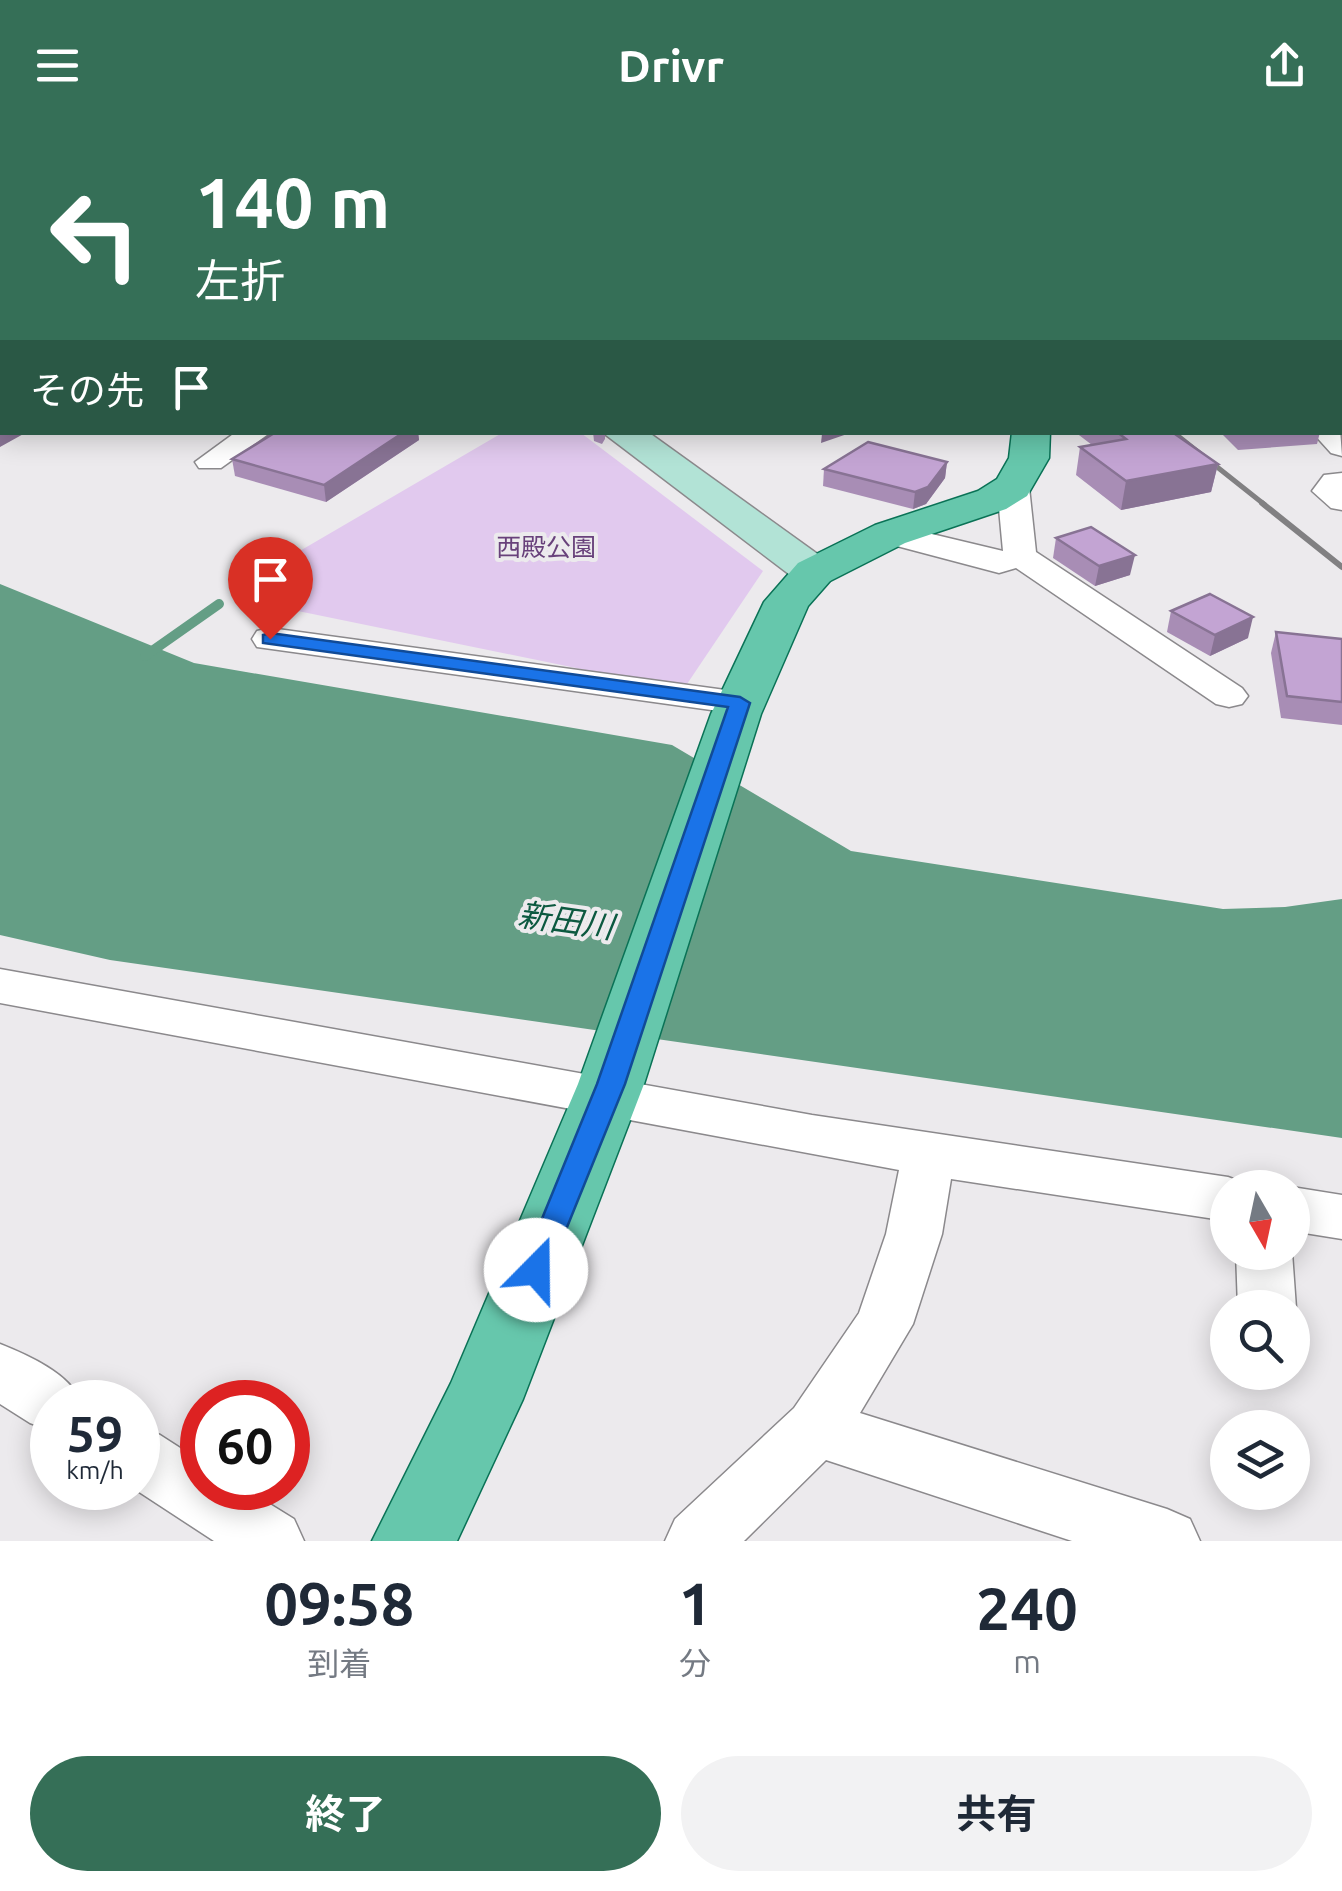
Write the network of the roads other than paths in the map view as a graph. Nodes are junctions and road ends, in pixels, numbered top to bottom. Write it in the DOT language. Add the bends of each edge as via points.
graph roads {
  1 [pos="252,435"];
  2 [pos="626,435"];
  3 [pos="1031,435"];
  4 [pos="210,462"];
  5 [pos="1342,482"];
  6 [pos="1013,486"];
  7 [pos="1342,502"];
  8 [pos="890,534"];
  9 [pos="1020,556"];
  10 [pos="814,572"];
  11 [pos="270,639"];
  12 [pos="1229,696"];
  13 [pos="738,708"];
  14 [pos="0,986"];
  15 [pos="608,1092"];
  16 [pos="928,1155"];
  17 [pos="1210,1196"];
  18 [pos="1310,1212"];
  19 [pos="1342,1217"];
  20 [pos="0,1372"];
  21 [pos="30,1390"];
  22 [pos="816,1428"];
  23 [pos="160,1470"];
  24 [pos="271,1541"];
  25 [pos="414,1541"];
  26 [pos="698,1541"];
  27 [pos="1167,1541"];
  1 -- 4 [label="street"];
  2 -- 10 [label="street"];
  3 -- 6 [label="main road" via="1029,458"];
  5 -- 7 [label="street" via="1328,491"];
  6 -- 8 [label="main road" via="992,500"];
  6 -- 9 [label="street"];
  8 -- 9 [label="street" via="999,563"];
  8 -- 10 [label="main road"];
  9 -- 12 [label="street"];
  10 -- 13 [label="main road" via="787,602"];
  11 -- 13 [label="street"];
  13 -- 15 [label="main road"];
  14 -- 15 [label="street"];
  15 -- 16 [label="street"];
  15 -- 25 [label="main road" via="484,1399"];
  16 -- 17 [label="street"];
  16 -- 22 [label="street" via="914,1234 884,1324"];
  18 -- 19 [label="street"];
  20 -- 21 [label="street"];
  22 -- 26 [label="street"];
  22 -- 27 [label="street"];
  23 -- 24 [label="street"];
}
